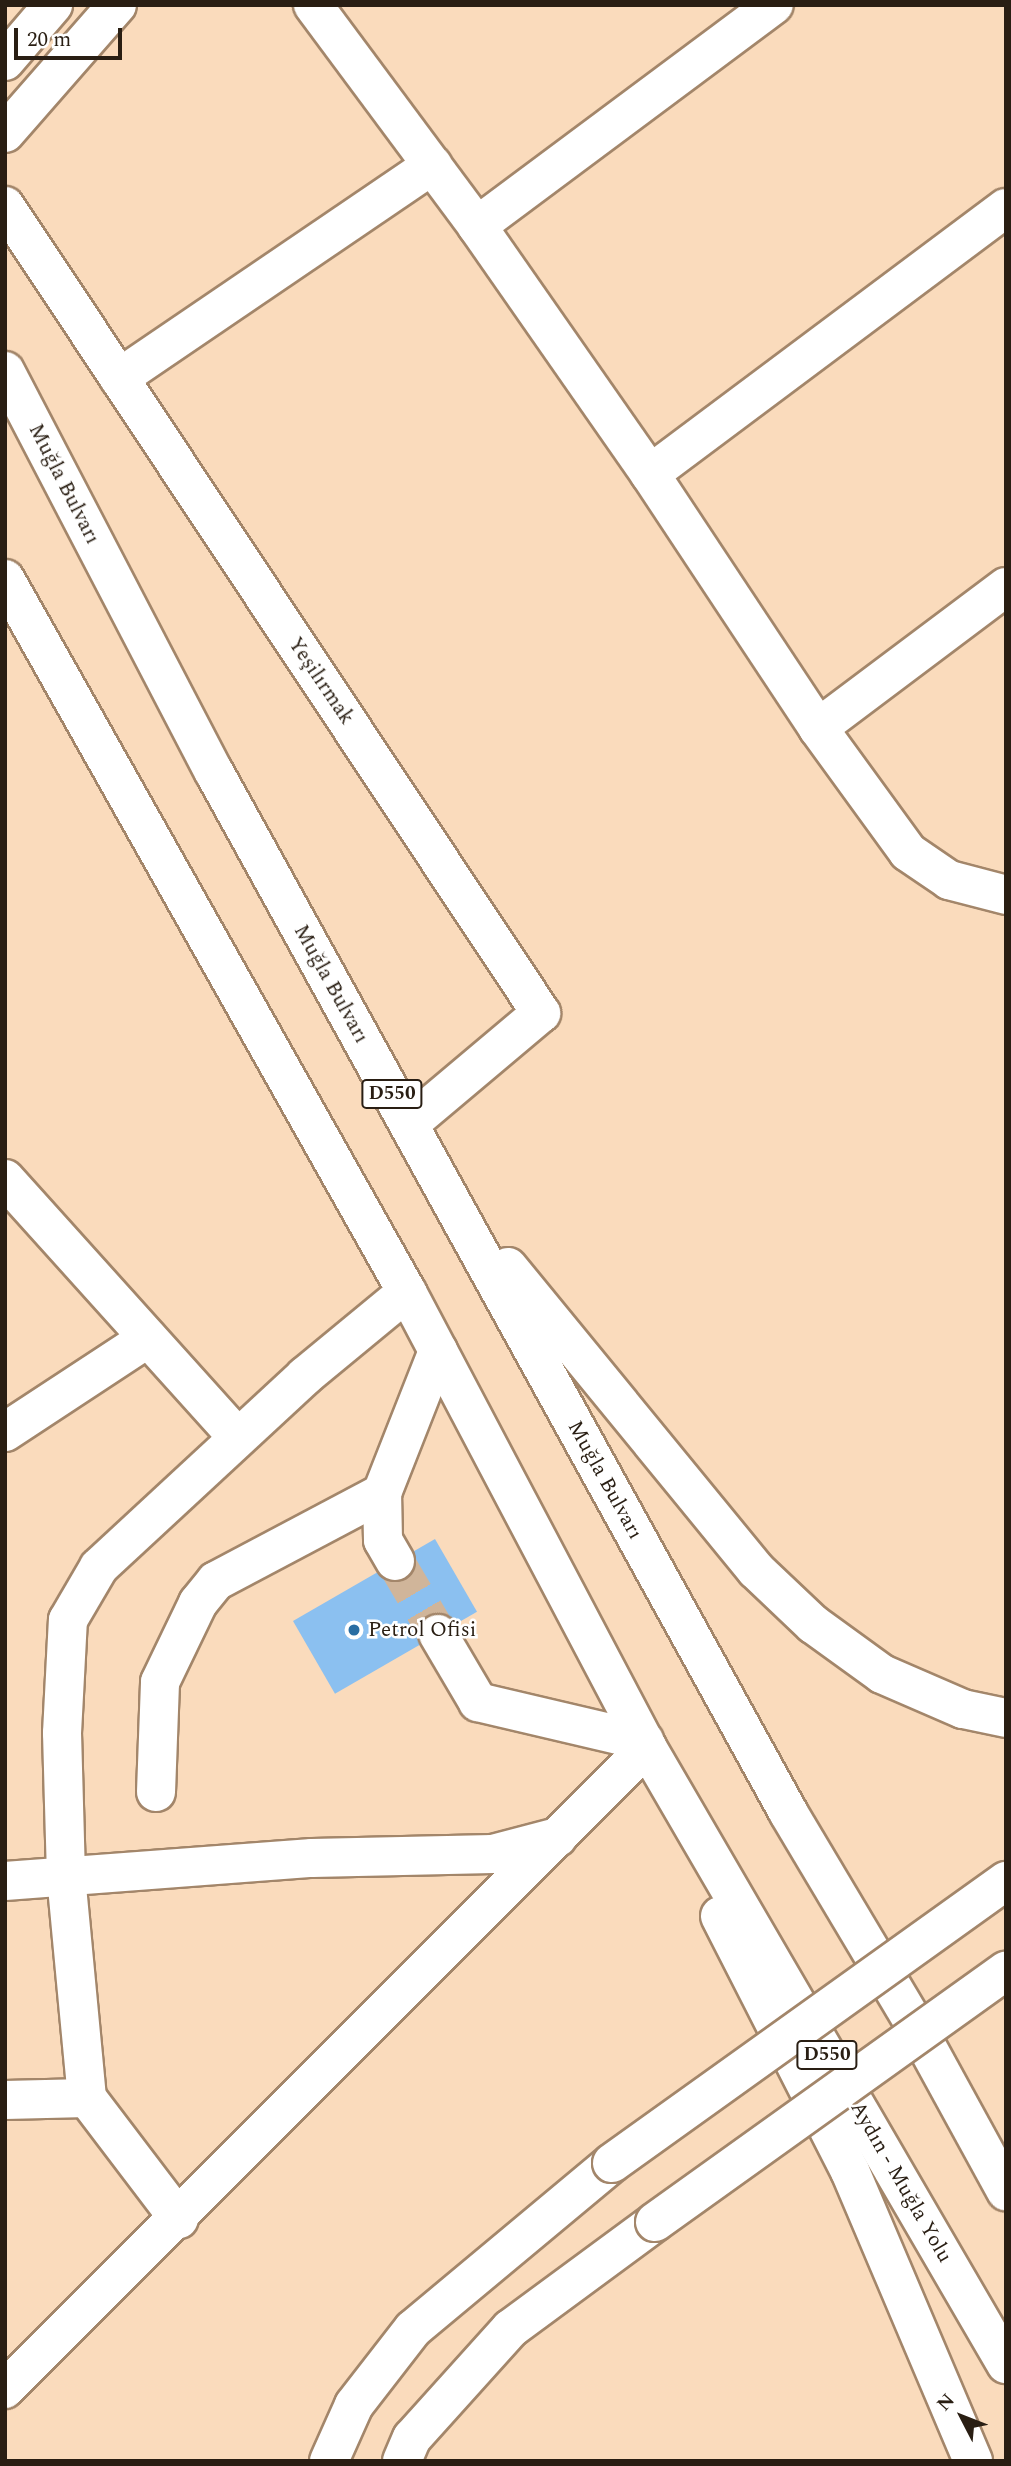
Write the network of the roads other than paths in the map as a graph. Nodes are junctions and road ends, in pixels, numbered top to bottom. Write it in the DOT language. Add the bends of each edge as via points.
graph roads {
  1 [pos="53,5"];
  2 [pos="117,5"];
  3 [pos="313,5"];
  4 [pos="774,5"];
  5 [pos="5,61"];
  6 [pos="5,133"];
  7 [pos="432,165"];
  8 [pos="5,206"];
  9 [pos="1006,208"];
  10 [pos="477,226"];
  11 [pos="5,371"];
  12 [pos="120,378"];
  13 [pos="650,474"];
  14 [pos="5,579"];
  15 [pos="1006,587"];
  16 [pos="818,728"];
  17 [pos="1006,895"];
  18 [pos="409,1124"];
  19 [pos="5,1179"];
  20 [pos="447,1193"];
  21 [pos="407,1292"];
  22 [pos="148,1338"];
  23 [pos="438,1351"];
  24 [pos="5,1432"];
  25 [pos="238,1438"];
  26 [pos="382,1493"];
  27 [pos="395,1561"];
  28 [pos="438,1634"];
  29 [pos="1006,1718"];
  30 [pos="652,1753"];
  31 [pos="156,1791"];
  32 [pos="558,1837"];
  33 [pos="66,1876"];
  34 [pos="5,1881"];
  35 [pos="1006,1881"];
  36 [pos="1006,1971"];
  37 [pos="87,2098"];
  38 [pos="5,2100"];
  39 [pos="1006,2191"];
  40 [pos="179,2219"];
  41 [pos="1006,2364"];
  42 [pos="5,2389"];
  43 [pos="329,2461"];
  44 [pos="402,2461"];
  45 [pos="972,2461"];
  1 -- 5 [label="main road"];
  2 -- 6 [label="main road"];
  3 -- 7 [label="main road"];
  4 -- 10 [label="main road"];
  7 -- 10 [label="main road"];
  7 -- 12 [label="main road"];
  8 -- 12 [label="main road, Yeşilırmak"];
  9 -- 13 [label="main road"];
  10 -- 13 [label="main road"];
  11 -- 18 [label="main road, Muğla Bulvarı / D550" via="214,772"];
  12 -- 18 [label="main road, Yeşilırmak" via="541,1013"];
  13 -- 16 [label="main road"];
  14 -- 21 [label="main road, D550"];
  15 -- 16 [label="main road"];
  16 -- 17 [label="main road" via="908,852 949,880"];
  18 -- 20 [label="main road, Muğla Bulvarı / D550"];
  19 -- 22 [label="main road"];
  20 -- 29 [label="main road" via="756,1570 813,1624 882,1674 963,1709"];
  20 -- 39 [label="main road, Muğla Bulvarı / D550" via="788,1812 915,2023"];
  21 -- 23 [label="main road, D550"];
  21 -- 25 [label="main road"];
  22 -- 24 [label="main road"];
  22 -- 25 [label="main road"];
  23 -- 26 [label="main road"];
  23 -- 30 [label="main road, D550"];
  25 -- 33 [label="main road" via="99,1567 68,1620 62,1733"];
  26 -- 27 [label="main road" via="383,1540"];
  26 -- 31 [label="main road" via="216,1581 198,1603 160,1682"];
  28 -- 30 [label="main road" via="478,1702"];
  30 -- 32 [label="main road"];
  30 -- 41 [label="main road, Aydın - Muğla Yolu / D550"];
  30 -- 45 [label="main road" via="724,1926 850,2171"];
  32 -- 33 [label="main road" via="493,1854 313,1858"];
  32 -- 40 [label="main road"];
  33 -- 34 [label="main road"];
  33 -- 37 [label="main road"];
  35 -- 43 [label="main road, bridge" via="612,2163 413,2329 354,2405"];
  36 -- 44 [label="main road, bridge" via="510,2329 412,2438"];
  37 -- 38 [label="main road"];
  37 -- 40 [label="main road"];
  40 -- 42 [label="main road"];
}
